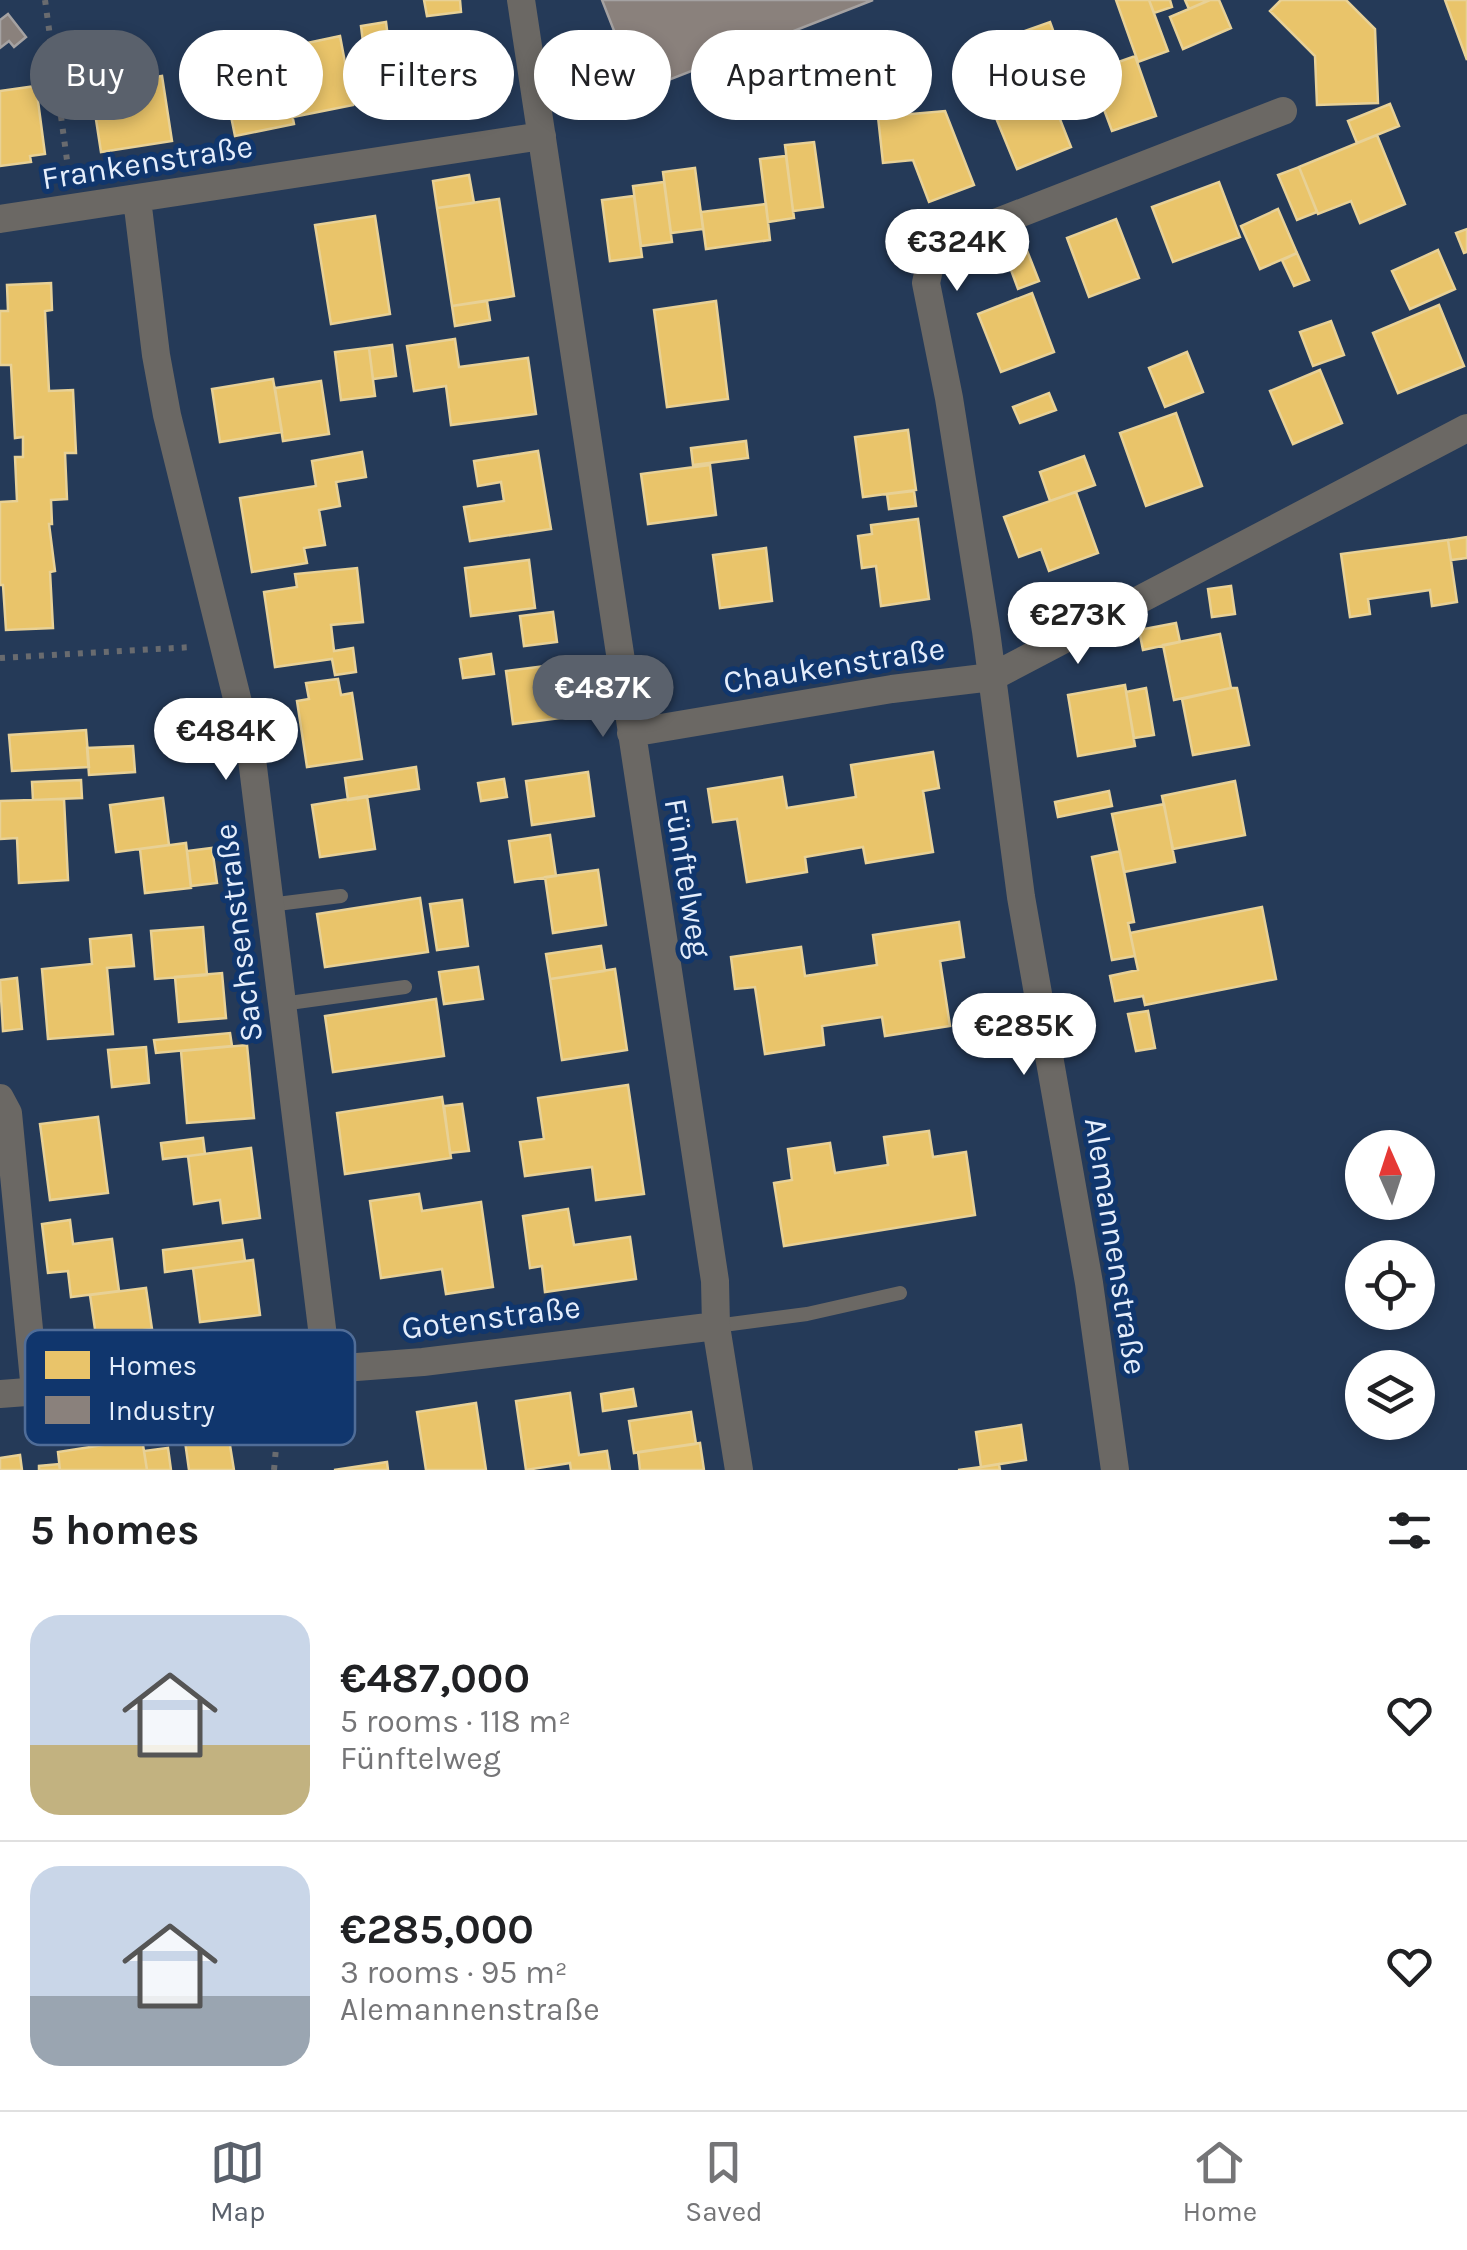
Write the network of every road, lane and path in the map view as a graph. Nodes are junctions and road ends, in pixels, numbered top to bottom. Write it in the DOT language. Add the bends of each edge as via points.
graph roads {
  1 [pos="44,0"];
  2 [pos="521,0"];
  3 [pos="1283,111"];
  4 [pos="542,136"];
  5 [pos="137,200"];
  6 [pos="74,208"];
  7 [pos="0,219"];
  8 [pos="1467,428"];
  9 [pos="226,646"];
  10 [pos="0,658"];
  11 [pos="992,678"];
  12 [pos="631,732"];
  13 [pos="341,896"];
  14 [pos="269,905"];
  15 [pos="405,987"];
  16 [pos="282,1004"];
  17 [pos="0,1098"];
  18 [pos="900,1293"];
  19 [pos="716,1326"];
  20 [pos="29,1330"];
  21 [pos="321,1330"];
  22 [pos="355,1366"];
  23 [pos="25,1392"];
  24 [pos="0,1394"];
  25 [pos="276,1445"];
  26 [pos="274,1470"];
  27 [pos="739,1470"];
  28 [pos="1115,1470"];
  1 -- 6 [label="path"];
  2 -- 4 [label="street, Fünftelweg"];
  3 -- 11 [label="street, Alemannenstraße" via="948,241 931,260 926,283"];
  4 -- 5 [label="street, Frankenstraße"];
  4 -- 12 [label="street, Fünftelweg"];
  5 -- 6 [label="street, Frankenstraße"];
  5 -- 9 [label="street, Sachsenstraße" via="156,355"];
  6 -- 7 [label="street, Frankenstraße"];
  8 -- 11 [label="street, Chaukenstraße"];
  9 -- 10 [label="path"];
  9 -- 14 [label="street, Sachsenstraße" via="252,759"];
  11 -- 12 [label="street, Chaukenstraße"];
  11 -- 28 [label="street, Alemannenstraße"];
  12 -- 19 [label="street, Fünftelweg" via="715,1282"];
  13 -- 14 [label="lane"];
  14 -- 16 [label="street, Sachsenstraße"];
  15 -- 16 [label="lane"];
  16 -- 21 [label="street, Sachsenstraße"];
  17 -- 20 [label="street" via="8,1113"];
  18 -- 19 [label="lane"];
  19 -- 22 [label="street, Gotenstraße"];
  19 -- 27 [label="street, Fünftelweg"];
  23 -- 24 [label="street, Gotenstraße"];
  25 -- 26 [label="path"];
}
